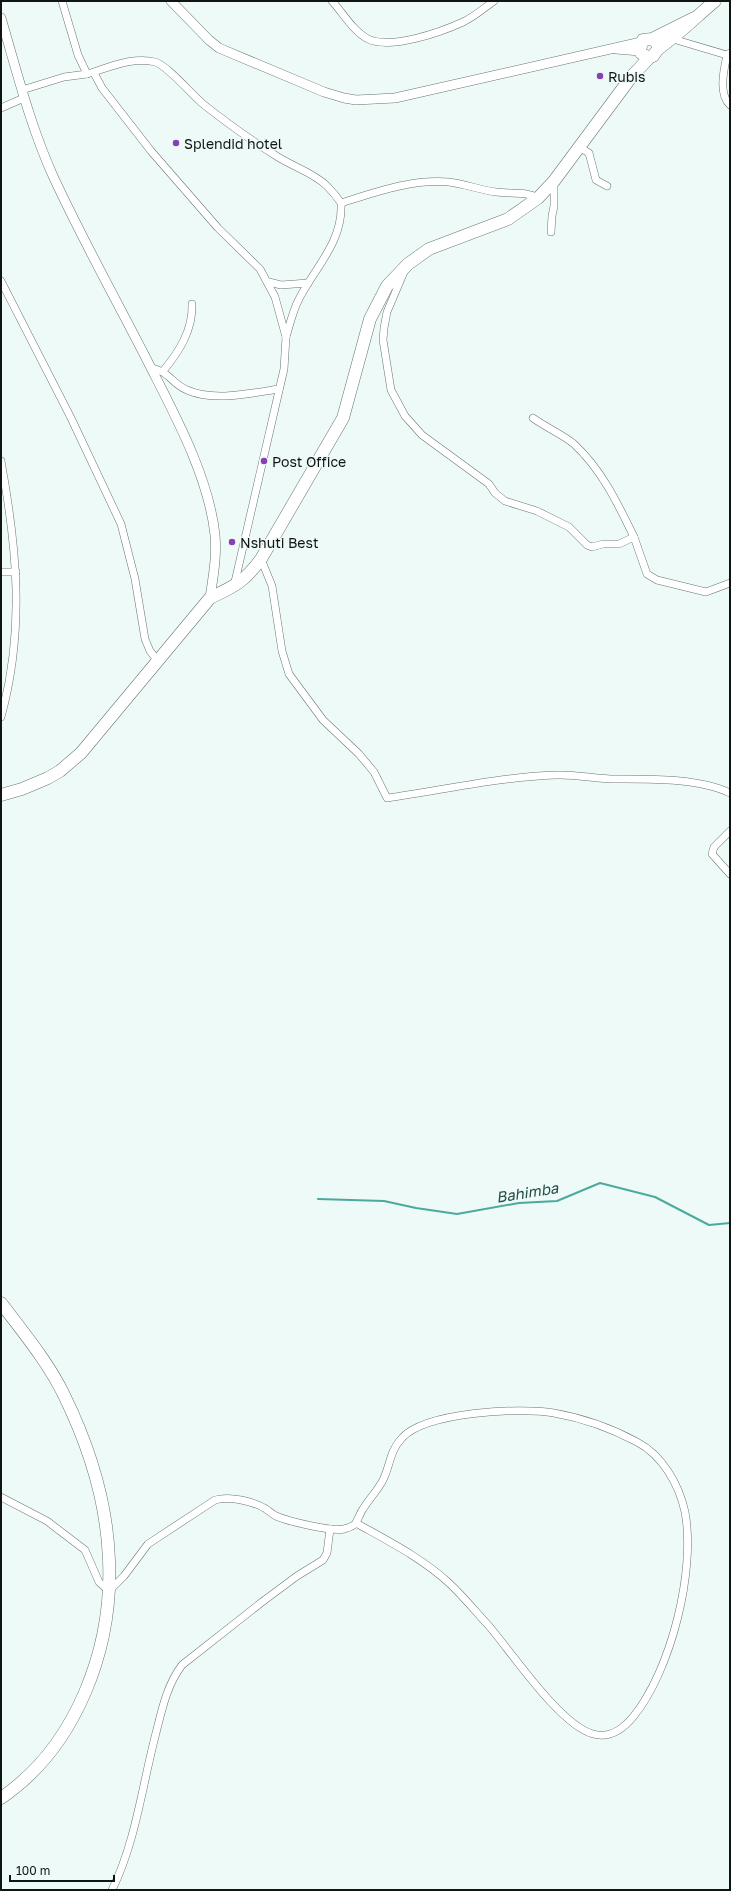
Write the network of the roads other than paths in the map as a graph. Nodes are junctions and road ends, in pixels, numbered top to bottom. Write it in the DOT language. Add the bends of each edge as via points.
graph roads {
  1 [pos="62,1"];
  2 [pos="171,1"];
  3 [pos="332,1"];
  4 [pos="494,1"];
  5 [pos="715,1"];
  6 [pos="1,18"];
  7 [pos="694,18"];
  8 [pos="673,39"];
  9 [pos="647,49"];
  10 [pos="729,55"];
  11 [pos="91,74"];
  12 [pos="23,94"];
  13 [pos="730,105"];
  14 [pos="1,108"];
  15 [pos="579,147"];
  16 [pos="554,181"];
  17 [pos="607,186"];
  18 [pos="538,198"];
  19 [pos="341,203"];
  20 [pos="551,232"];
  21 [pos="408,264"];
  22 [pos="1,281"];
  23 [pos="268,282"];
  24 [pos="308,283"];
  25 [pos="192,304"];
  26 [pos="286,337"];
  27 [pos="151,368"];
  28 [pos="163,371"];
  29 [pos="279,389"];
  30 [pos="533,418"];
  31 [pos="1,461"];
  32 [pos="634,537"];
  33 [pos="262,559"];
  34 [pos="1,572"];
  35 [pos="16,572"];
  36 [pos="730,583"];
  37 [pos="234,586"];
  38 [pos="210,598"];
  39 [pos="158,661"];
  40 [pos="1,717"];
  41 [pos="730,786"];
  42 [pos="718,788"];
  43 [pos="730,793"];
  44 [pos="1,795"];
  45 [pos="730,832"];
  46 [pos="730,874"];
  47 [pos="1,1303"];
  48 [pos="1,1497"];
  49 [pos="356,1523"];
  50 [pos="330,1529"];
  51 [pos="109,1591"];
  52 [pos="1,1798"];
  53 [pos="112,1890"];
  1 -- 11 [label="street" via="78,55"];
  2 -- 9 [label="street" via="219,48 324,92 356,100 395,98 616,49"];
  3 -- 4 [label="street" via="361,34 369,39 390,43 464,21"];
  5 -- 7 [label="highway"];
  6 -- 12 [label="street"];
  7 -- 8 [label="highway"];
  7 -- 9 [label="highway"];
  8 -- 9 [label="highway"];
  8 -- 10 [label="street"];
  9 -- 15 [label="highway" via="632,76"];
  10 -- 13 [label="street" via="724,95"];
  11 -- 12 [label="street" via="64,77"];
  11 -- 19 [label="street" via="116,65 156,62 215,113 280,158 327,186"];
  11 -- 23 [label="street" via="135,132 218,228 260,269"];
  12 -- 14 [label="street"];
  12 -- 27 [label="street" via="32,126 53,176"];
  15 -- 16 [label="highway"];
  15 -- 17 [label="street" via="589,153 596,180"];
  16 -- 18 [label="highway"];
  16 -- 20 [label="street"];
  18 -- 19 [label="street" via="528,194 497,192 448,182 422,182 394,186"];
  18 -- 21 [label="highway" via="508,219 442,243"];
  19 -- 24 [label="street" via="339,229 332,247"];
  21 -- 32 [label="street" via="387,312 383,340 391,390 414,427 440,450 489,484 504,501 537,512 569,527 586,545 592,547 619,544"];
  21 -- 33 [label="highway" via="387,286 375,306 343,418"];
  22 -- 39 [label="street" via="71,418 121,524 136,579 145,639"];
  23 -- 24 [label="street" via="281,285"];
  23 -- 26 [label="street"];
  24 -- 26 [label="street" via="298,300"];
  25 -- 28 [label="street" via="185,337"];
  26 -- 29 [label="street" via="285,364"];
  27 -- 28 [label="street"];
  27 -- 38 [label="street" via="186,439 212,515 216,558"];
  28 -- 29 [label="street" via="182,388 202,394 239,394"];
  29 -- 37 [label="street"];
  30 -- 32 [label="street" via="574,444 592,464 615,498"];
  31 -- 35 [label="street" via="11,513"];
  32 -- 36 [label="street" via="647,574 657,580 706,592"];
  33 -- 37 [label="highway" via="251,573"];
  33 -- 42 [label="street" via="272,586 282,651 289,674 323,720 374,772 387,798 554,775 664,780"];
  34 -- 35 [label="street"];
  35 -- 40 [label="street" via="17,632"];
  37 -- 38 [label="highway"];
  38 -- 39 [label="highway"];
  39 -- 44 [label="highway" via="95,738 69,764 36,784"];
  41 -- 42 [label="street"];
  42 -- 43 [label="street"];
  45 -- 46 [label="street" via="714,847 712,854"];
  47 -- 51 [label="highway" via="34,1347 64,1394 85,1444 106,1529"];
  48 -- 51 [label="street" via="47,1521 85,1550 99,1582"];
  49 -- 49 [label="street" via="382,1482 397,1443 413,1429 429,1422 499,1412 553,1413 587,1421 640,1443 660,1460 672,1478 679,1490 686,1520 686,1564 677,1624 653,1687 628,1723 613,1734 604,1736 583,1730 545,1695 450,1584 401,1548"];
  49 -- 50 [label="street" via="344,1529"];
  50 -- 51 [label="street" via="285,1519 248,1503 226,1498 215,1500 148,1544"];
  50 -- 53 [label="street" via="327,1553 323,1560 262,1602 182,1665 175,1674 160,1718 136,1825"];
  51 -- 52 [label="highway" via="105,1622 94,1668 72,1718 56,1743 24,1780"];
}
